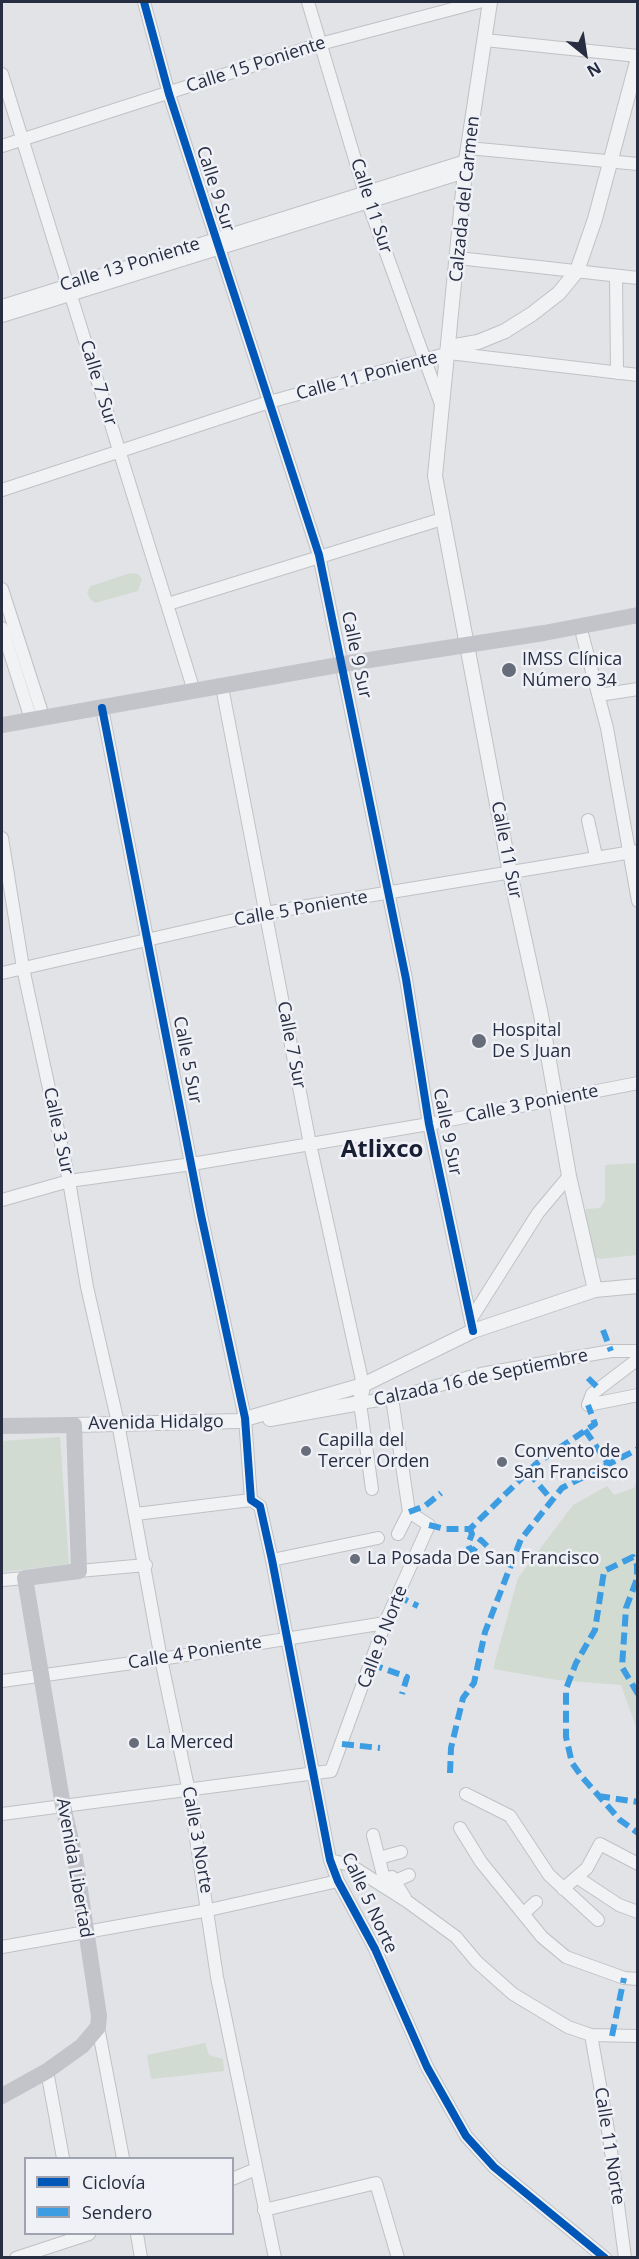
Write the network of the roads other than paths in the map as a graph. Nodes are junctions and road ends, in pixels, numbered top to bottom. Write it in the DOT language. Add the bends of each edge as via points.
graph roads {
  1 [pos="144,2"];
  2 [pos="308,2"];
  3 [pos="478,2"];
  4 [pos="490,2"];
  5 [pos="485,40"];
  6 [pos="320,44"];
  7 [pos="638,57"];
  8 [pos="2,74"];
  9 [pos="169,94"];
  10 [pos="23,139"];
  11 [pos="2,146"];
  12 [pos="466,160"];
  13 [pos="611,161"];
  14 [pos="638,164"];
  15 [pos="367,197"];
  16 [pos="218,244"];
  17 [pos="458,258"];
  18 [pos="577,271"];
  19 [pos="616,276"];
  20 [pos="638,278"];
  21 [pos="70,290"];
  22 [pos="2,306"];
  23 [pos="2,316"];
  24 [pos="449,350"];
  25 [pos="425,360"];
  26 [pos="617,373"];
  27 [pos="638,375"];
  28 [pos="269,402"];
  29 [pos="443,402"];
  30 [pos="120,452"];
  31 [pos="2,490"];
  32 [pos="442,519"];
  33 [pos="319,555"];
  34 [pos="2,589"];
  35 [pos="168,604"];
  36 [pos="638,615"];
  37 [pos="580,626"];
  38 [pos="2,628"];
  39 [pos="465,645"];
  40 [pos="11,657"];
  41 [pos="343,664"];
  42 [pos="222,687"];
  43 [pos="638,689"];
  44 [pos="194,691"];
  45 [pos="599,695"];
  46 [pos="102,708"];
  47 [pos="37,718"];
  48 [pos="2,725"];
  49 [pos="588,820"];
  50 [pos="2,838"];
  51 [pos="633,852"];
  52 [pos="596,856"];
  53 [pos="510,873"];
  54 [pos="387,894"];
  55 [pos="638,901"];
  56 [pos="265,913"];
  57 [pos="148,940"];
  58 [pos="23,968"];
  59 [pos="2,972"];
  60 [pos="638,1083"];
  61 [pos="555,1100"];
  62 [pos="429,1124"];
  63 [pos="310,1144"];
  64 [pos="192,1164"];
  65 [pos="569,1176"];
  66 [pos="69,1181"];
  67 [pos="2,1200"];
  68 [pos="638,1286"];
  69 [pos="595,1290"];
  70 [pos="472,1325"];
  71 [pos="638,1351"];
  72 [pos="638,1359"];
  73 [pos="363,1385"];
  74 [pos="638,1395"];
  75 [pos="392,1398"];
  76 [pos="360,1403"];
  77 [pos="242,1421"];
  78 [pos="118,1423"];
  79 [pos="74,1425"];
  80 [pos="2,1426"];
  81 [pos="372,1489"];
  82 [pos="251,1500"];
  83 [pos="409,1512"];
  84 [pos="136,1514"];
  85 [pos="398,1534"];
  86 [pos="378,1538"];
  87 [pos="272,1560"];
  88 [pos="146,1565"];
  89 [pos="79,1571"];
  90 [pos="25,1578"];
  91 [pos="2,1580"];
  92 [pos="385,1623"];
  93 [pos="289,1638"];
  94 [pos="161,1659"];
  95 [pos="39,1675"];
  96 [pos="2,1681"];
  97 [pos="315,1776"];
  98 [pos="189,1792"];
  99 [pos="466,1794"];
  100 [pos="63,1806"];
  101 [pos="2,1814"];
  102 [pos="460,1827"];
  103 [pos="373,1835"];
  104 [pos="401,1852"];
  105 [pos="379,1858"];
  106 [pos="330,1860"];
  107 [pos="638,1864"];
  108 [pos="409,1875"];
  109 [pos="578,1878"];
  110 [pos="338,1881"];
  111 [pos="394,1881"];
  112 [pos="563,1889"];
  113 [pos="408,1902"];
  114 [pos="536,1902"];
  115 [pos="209,1910"];
  116 [pos="638,1912"];
  117 [pos="524,1913"];
  118 [pos="598,1920"];
  119 [pos="85,1934"];
  120 [pos="2,1947"];
  121 [pos="638,1979"];
  122 [pos="98,2027"];
  123 [pos="591,2035"];
  124 [pos="638,2036"];
  125 [pos="47,2071"];
  126 [pos="2,2096"];
  127 [pos="63,2157"];
  128 [pos="123,2157"];
  129 [pos="256,2169"];
  130 [pos="234,2178"];
  131 [pos="264,2210"];
  132 [pos="86,2235"];
  133 [pos="137,2235"];
  134 [pos="16,2258"];
  135 [pos="141,2258"];
  136 [pos="275,2258"];
  137 [pos="398,2258"];
  138 [pos="605,2258"];
  139 [pos="625,2258"];
  1 -- 9 [label="street, Calle 9 Sur"];
  2 -- 6 [label="street, Calle 11 Sur"];
  3 -- 6 [label="street, Calle 15 Poniente"];
  4 -- 5 [label="street, Calzada del Carmen"];
  5 -- 7 [label="street"];
  5 -- 12 [label="street, Calzada del Carmen"];
  6 -- 9 [label="street, Calle 15 Poniente"];
  6 -- 15 [label="street, Calle 11 Sur"];
  7 -- 13 [label="street"];
  8 -- 10 [label="street, Calle 7 Sur"];
  9 -- 10 [label="street, Calle 15 Poniente"];
  9 -- 16 [label="street, Calle 9 Sur"];
  10 -- 11 [label="street, Calle 15 Poniente"];
  10 -- 21 [label="street, Calle 7 Sur"];
  12 -- 13 [label="street"];
  12 -- 15 [label="street, Calle 13 Poniente"];
  12 -- 17 [label="street, Calzada del Carmen"];
  13 -- 14 [label="street"];
  13 -- 18 [label="street"];
  15 -- 16 [label="street, Calle 13 Poniente"];
  15 -- 25 [label="street, Calle 11 Sur"];
  16 -- 21 [label="street, Calle 13 Poniente"];
  16 -- 28 [label="street, Calle 9 Sur"];
  17 -- 18 [label="street"];
  17 -- 24 [label="street, Calzada del Carmen"];
  18 -- 19 [label="street"];
  18 -- 24 [label="street" via="559,293 532,315 505,331"];
  19 -- 20 [label="street"];
  19 -- 26 [label="street"];
  21 -- 22 [label="street, Calle 13 Poniente"];
  21 -- 23 [label="street, Calle 13 Poniente"];
  21 -- 30 [label="street, Calle 7 Sur"];
  24 -- 25 [label="street, Calle 11 Poniente"];
  24 -- 26 [label="street, Calle 11 Poniente"];
  24 -- 29 [label="street, Calzada del Carmen"];
  25 -- 28 [label="street, Calle 11 Poniente"];
  25 -- 29 [label="street, Calle 11 Sur"];
  26 -- 27 [label="street, Calle 11 Poniente"];
  28 -- 30 [label="street, Calle 11 Poniente"];
  28 -- 33 [label="street, Calle 9 Sur"];
  29 -- 32 [label="street, Calle 11 Sur" via="435,476"];
  30 -- 31 [label="street, Calle 11 Poniente"];
  30 -- 35 [label="street, Calle 7 Sur"];
  32 -- 33 [label="street"];
  32 -- 39 [label="street, Calle 11 Sur"];
  33 -- 35 [label="street"];
  33 -- 41 [label="street, Calle 9 Sur"];
  34 -- 40 [label="street"];
  35 -- 44 [label="street, Calle 7 Sur"];
  36 -- 37 [label="main road"];
  37 -- 39 [label="main road"];
  37 -- 45 [label="street"];
  38 -- 40 [label="street"];
  39 -- 41 [label="main road"];
  39 -- 53 [label="street, Calle 11 Sur"];
  40 -- 47 [label="street"];
  41 -- 42 [label="main road"];
  41 -- 54 [label="street, Calle 9 Sur"];
  42 -- 44 [label="main road"];
  42 -- 56 [label="street, Calle 7 Sur"];
  43 -- 45 [label="street"];
  44 -- 46 [label="main road"];
  45 -- 51 [label="street"];
  46 -- 47 [label="main road"];
  46 -- 57 [label="street, Calle 5 Sur"];
  47 -- 48 [label="main road"];
  49 -- 52 [label="street"];
  50 -- 58 [label="street, Calle 3 Sur"];
  51 -- 52 [label="street, Calle 5 Poniente"];
  51 -- 55 [label="street"];
  52 -- 53 [label="street, Calle 5 Poniente"];
  53 -- 54 [label="street, Calle 5 Poniente"];
  53 -- 61 [label="street, Calle 11 Sur"];
  54 -- 56 [label="street, Calle 5 Poniente"];
  54 -- 62 [label="street, Calle 9 Sur" via="406,979"];
  56 -- 57 [label="street, Calle 5 Poniente"];
  56 -- 63 [label="street, Calle 7 Sur"];
  57 -- 58 [label="street, Calle 5 Poniente"];
  57 -- 64 [label="street, Calle 5 Sur"];
  58 -- 59 [label="street, Calle 5 Poniente"];
  58 -- 66 [label="street, Calle 3 Sur"];
  60 -- 61 [label="street, Calle 3 Poniente"];
  61 -- 62 [label="street, Calle 3 Poniente"];
  61 -- 65 [label="street, Calle 11 Sur"];
  62 -- 63 [label="street, Calle 3 Poniente"];
  62 -- 70 [label="street, Calle 9 Sur"];
  63 -- 64 [label="street, Calle 3 Poniente"];
  63 -- 73 [label="street, Calle 7 Sur"];
  64 -- 66 [label="street, Calle 3 Poniente"];
  64 -- 77 [label="street, Calle 5 Sur"];
  65 -- 69 [label="street, Calle 11 Sur"];
  65 -- 70 [label="street" via="538,1213"];
  66 -- 67 [label="street, Calle 3 Poniente"];
  66 -- 78 [label="street, Calle 3 Sur" via="87,1287"];
  68 -- 69 [label="street, Avenida Hidalgo"];
  69 -- 70 [label="street, Avenida Hidalgo"];
  70 -- 73 [label="street, Avenida Hidalgo"];
  71 -- 75 [label="street, Calzada 16 de Septiembre" via="481,1374"];
  72 -- 74 [label="street" via="592,1394 588,1405"];
  73 -- 76 [label="street, Calle 7 Sur"];
  73 -- 77 [label="street, Avenida Hidalgo"];
  75 -- 76 [label="street, Calzada 16 de Septiembre"];
  75 -- 83 [label="street"];
  76 -- 77 [label="street, Avenida Hidalgo"];
  76 -- 81 [label="street"];
  77 -- 78 [label="street, Avenida Hidalgo"];
  77 -- 82 [label="street, Calle 5 Norte"];
  78 -- 79 [label="street, Avenida Hidalgo"];
  78 -- 84 [label="street, Calle 3 Norte"];
  79 -- 80 [label="main road"];
  79 -- 89 [label="main road"];
  82 -- 84 [label="street"];
  82 -- 87 [label="street, Calle 5 Norte" via="260,1506"];
  83 -- 85 [label="street"];
  83 -- 92 [label="street, Calle 9 Norte" via="429,1525"];
  84 -- 88 [label="street, Calle 3 Norte"];
  86 -- 87 [label="street"];
  87 -- 93 [label="street, Calle 5 Norte"];
  88 -- 89 [label="street"];
  88 -- 94 [label="street, Calle 3 Norte"];
  89 -- 90 [label="main road"];
  90 -- 91 [label="street"];
  90 -- 95 [label="main road, Avenida Libertad"];
  92 -- 93 [label="street, Calle 4 Poniente"];
  92 -- 97 [label="street, Calle 9 Norte" via="331,1772"];
  93 -- 94 [label="street, Calle 4 Poniente"];
  93 -- 97 [label="street, Calle 5 Norte"];
  94 -- 95 [label="street, Calle 4 Poniente"];
  94 -- 98 [label="street, Calle 3 Norte"];
  95 -- 96 [label="street, Calle 4 Poniente"];
  95 -- 100 [label="main road, Avenida Libertad"];
  97 -- 98 [label="street"];
  97 -- 106 [label="street, Calle 5 Norte"];
  98 -- 100 [label="street"];
  98 -- 115 [label="street, Calle 3 Norte"];
  99 -- 112 [label="street" via="510,1816"];
  100 -- 101 [label="street"];
  100 -- 119 [label="main road, Avenida Libertad" via="75,1857"];
  102 -- 117 [label="street" via="481,1862"];
  103 -- 105 [label="street"];
  104 -- 105 [label="street"];
  105 -- 111 [label="street" via="384,1878 392,1877"];
  106 -- 110 [label="street, Calle 5 Norte"];
  106 -- 113 [label="street" via="354,1862"];
  107 -- 109 [label="street" via="600,1844"];
  108 -- 111 [label="street"];
  109 -- 112 [label="street"];
  109 -- 116 [label="street" via="619,1905"];
  110 -- 115 [label="street"];
  110 -- 138 [label="street, Calle 5 Norte" via="375,1948 427,2067 466,2136 494,2167"];
  111 -- 113 [label="street"];
  112 -- 118 [label="street"];
  113 -- 123 [label="street" via="456,1937 513,1994 568,2027"];
  114 -- 117 [label="street"];
  115 -- 119 [label="street"];
  115 -- 129 [label="street, Calle 3 Norte" via="218,1977"];
  117 -- 121 [label="street" via="542,1937 566,1957 624,1978"];
  119 -- 120 [label="street"];
  119 -- 122 [label="main road, Avenida Libertad"];
  122 -- 125 [label="main road" via="82,2046"];
  122 -- 128 [label="street, Avenida Libertad"];
  123 -- 124 [label="street"];
  123 -- 139 [label="street, Calle 11 Norte"];
  125 -- 126 [label="main road"];
  125 -- 127 [label="street"];
  129 -- 130 [label="street"];
  129 -- 131 [label="street, Calle 3 Norte"];
  131 -- 136 [label="street, Calle 3 Norte"];
  131 -- 137 [label="street" via="376,2183"];
  132 -- 134 [label="street"];
  133 -- 135 [label="street"];
}
